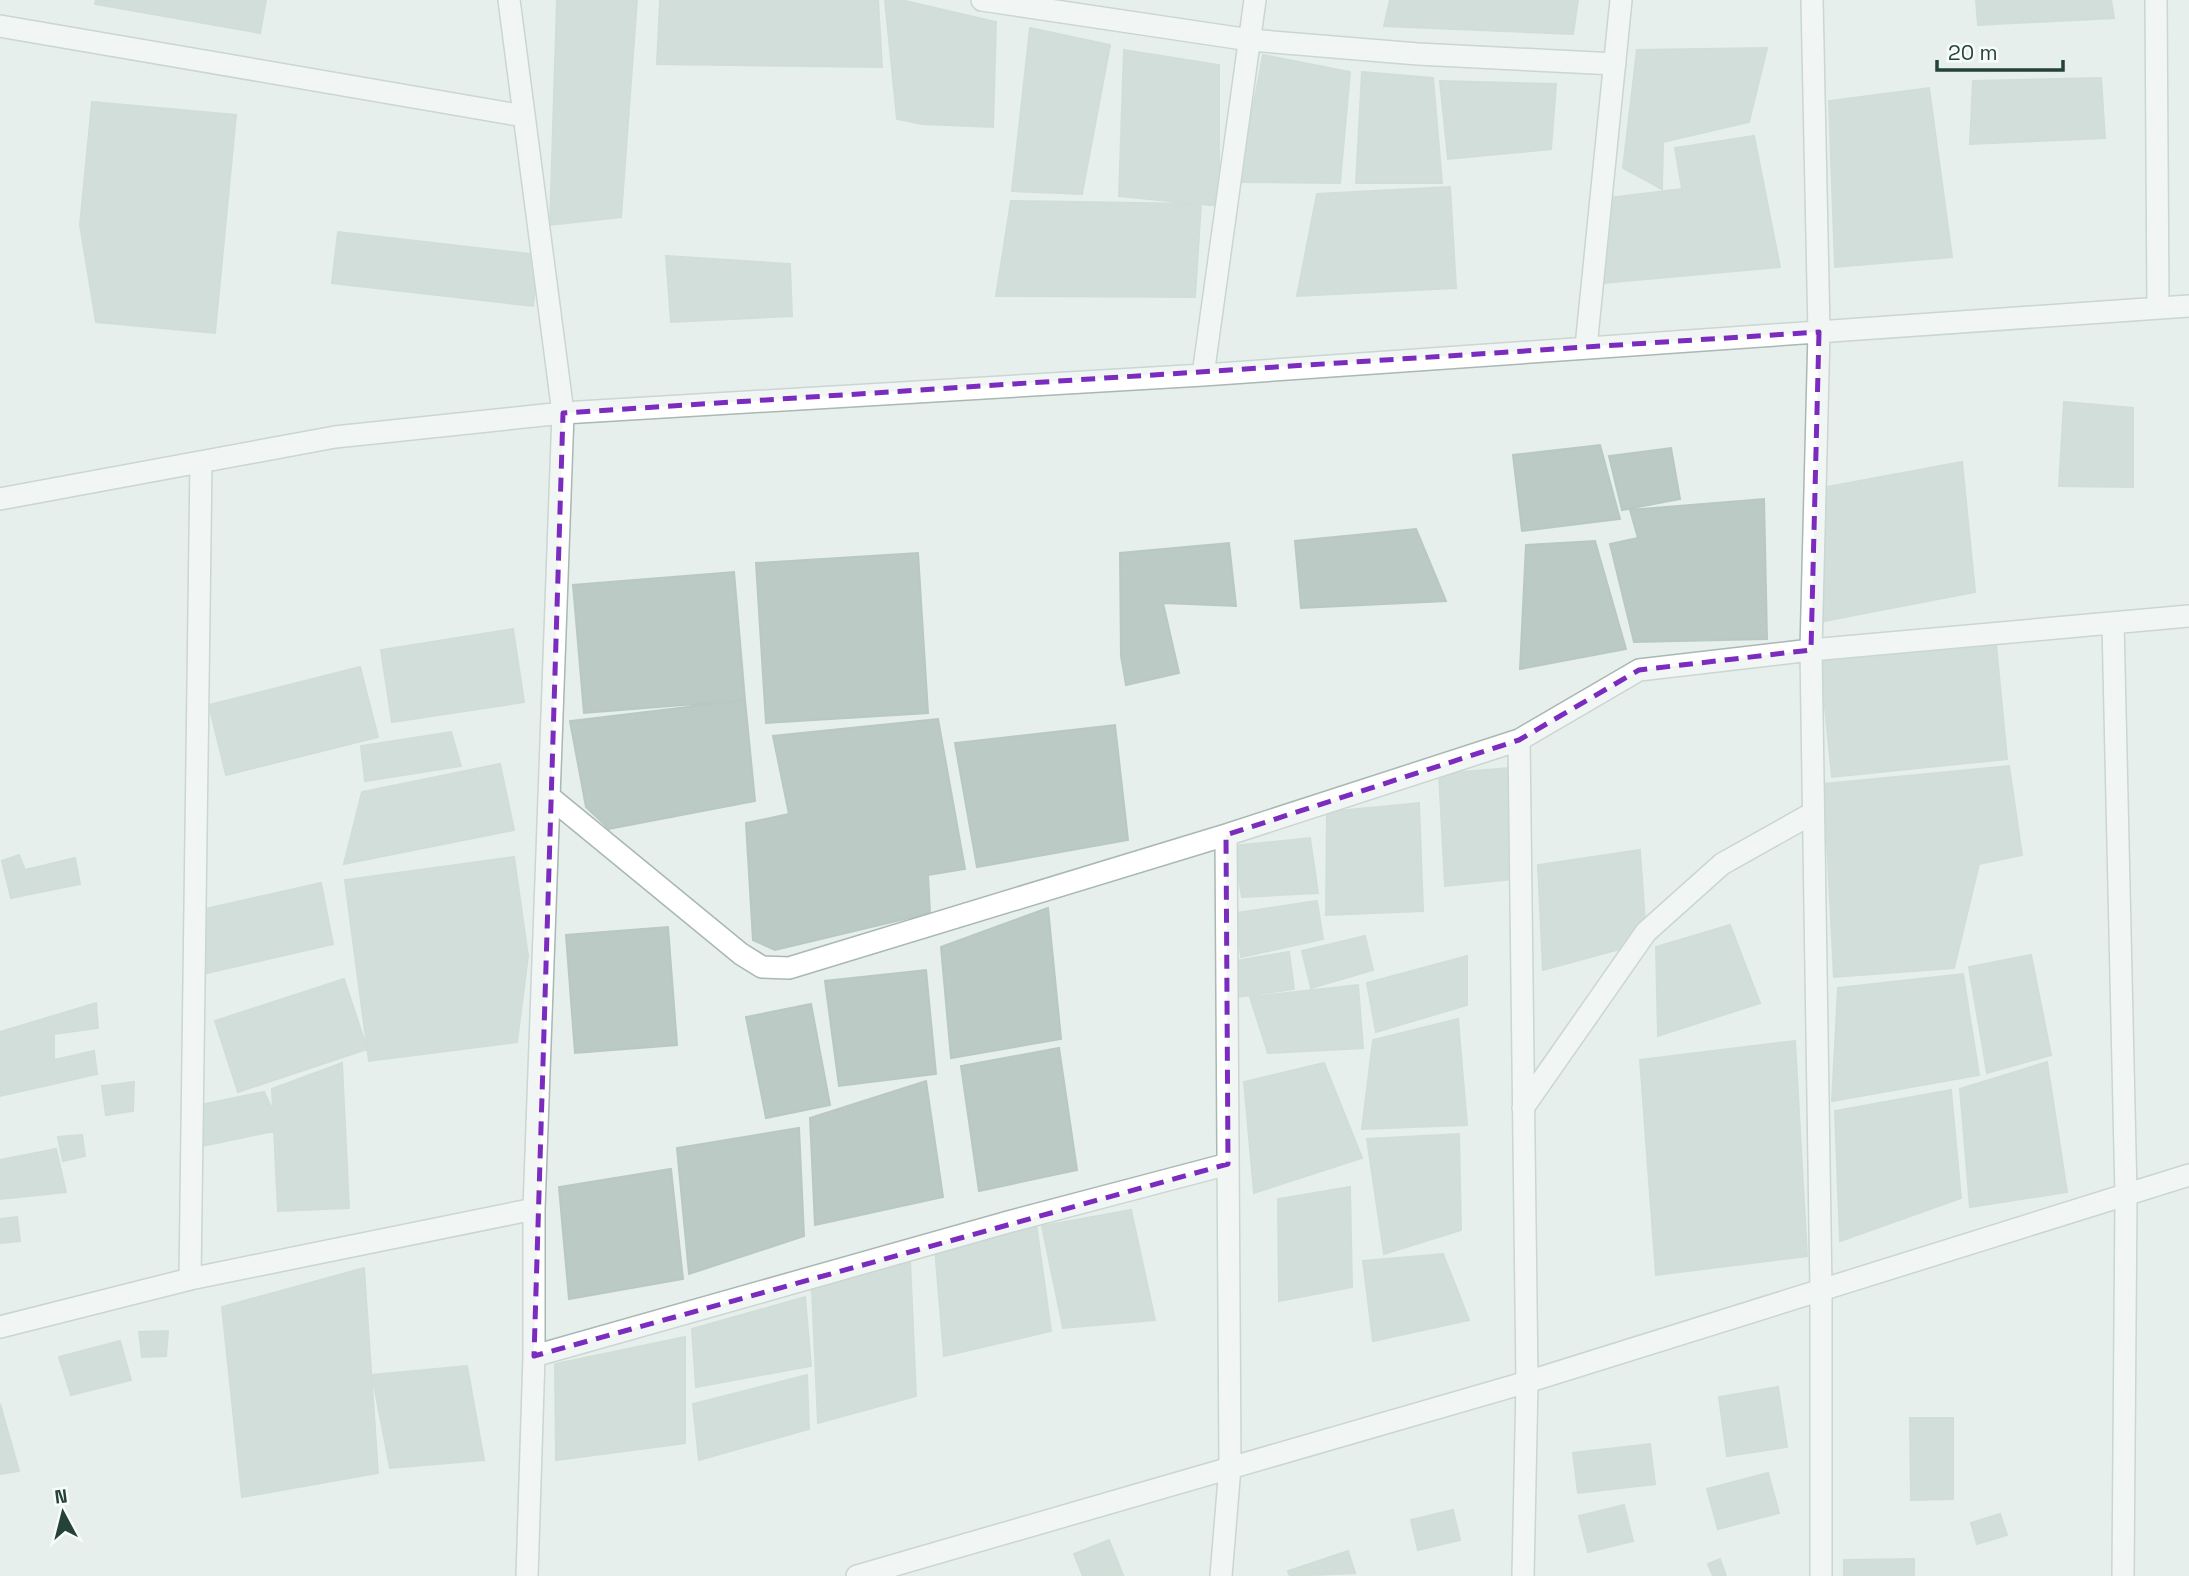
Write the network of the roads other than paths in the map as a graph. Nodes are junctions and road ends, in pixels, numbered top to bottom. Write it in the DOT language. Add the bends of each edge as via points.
graph roads {
  1 [pos="509,0"];
  2 [pos="982,0"];
  3 [pos="1255,0"];
  4 [pos="1621,0"];
  5 [pos="1812,0"];
  6 [pos="2156,0"];
  7 [pos="0,26"];
  8 [pos="1251,40"];
  9 [pos="1615,64"];
  10 [pos="524,116"];
  11 [pos="2189,306"];
  12 [pos="2158,307"];
  13 [pos="1819,332"];
  14 [pos="1586,347"];
  15 [pos="1203,375"];
  16 [pos="563,413"];
  17 [pos="201,462"];
  18 [pos="0,499"];
  19 [pos="2189,616"];
  20 [pos="2113,623"];
  21 [pos="1811,650"];
  22 [pos="1519,740"];
  23 [pos="551,798"];
  24 [pos="1813,813"];
  25 [pos="1226,835"];
  26 [pos="1523,1108"];
  27 [pos="1228,1164"];
  28 [pos="2189,1175"];
  29 [pos="2126,1196"];
  30 [pos="534,1209"];
  31 [pos="190,1279"];
  32 [pos="1821,1291"];
  33 [pos="0,1327"];
  34 [pos="534,1356"];
  35 [pos="1527,1382"];
  36 [pos="1230,1467"];
  37 [pos="527,1576"];
  38 [pos="857,1576"];
  39 [pos="1221,1576"];
  40 [pos="1523,1576"];
  41 [pos="1821,1576"];
  42 [pos="2123,1576"];
  1 -- 10 [label="street"];
  2 -- 8 [label="street"];
  3 -- 8 [label="street"];
  4 -- 9 [label="street"];
  5 -- 13 [label="street"];
  6 -- 12 [label="street"];
  7 -- 10 [label="street"];
  8 -- 9 [label="street"];
  8 -- 15 [label="street"];
  9 -- 14 [label="street"];
  10 -- 16 [label="street"];
  11 -- 12 [label="street"];
  12 -- 13 [label="street"];
  13 -- 14 [label="street"];
  13 -- 21 [label="street"];
  14 -- 15 [label="street"];
  15 -- 16 [label="street"];
  16 -- 17 [label="street" via="335,437"];
  16 -- 23 [label="street"];
  17 -- 18 [label="street"];
  17 -- 31 [label="street"];
  19 -- 20 [label="street"];
  20 -- 21 [label="street"];
  20 -- 29 [label="street"];
  21 -- 22 [label="street" via="1639,670"];
  21 -- 24 [label="street"];
  22 -- 25 [label="street"];
  22 -- 26 [label="street"];
  23 -- 25 [label="street" via="762,967 789,968"];
  23 -- 30 [label="street"];
  24 -- 26 [label="street" via="1722,864 1646,932"];
  24 -- 32 [label="street"];
  25 -- 27 [label="street"];
  26 -- 35 [label="street"];
  27 -- 34 [label="street"];
  27 -- 36 [label="street"];
  28 -- 29 [label="street"];
  29 -- 32 [label="street"];
  29 -- 42 [label="street"];
  30 -- 31 [label="street"];
  30 -- 34 [label="street"];
  31 -- 33 [label="street"];
  32 -- 35 [label="street"];
  32 -- 41 [label="street"];
  34 -- 37 [label="street"];
  35 -- 36 [label="street"];
  35 -- 40 [label="street"];
  36 -- 38 [label="street"];
  36 -- 39 [label="street"];
}
